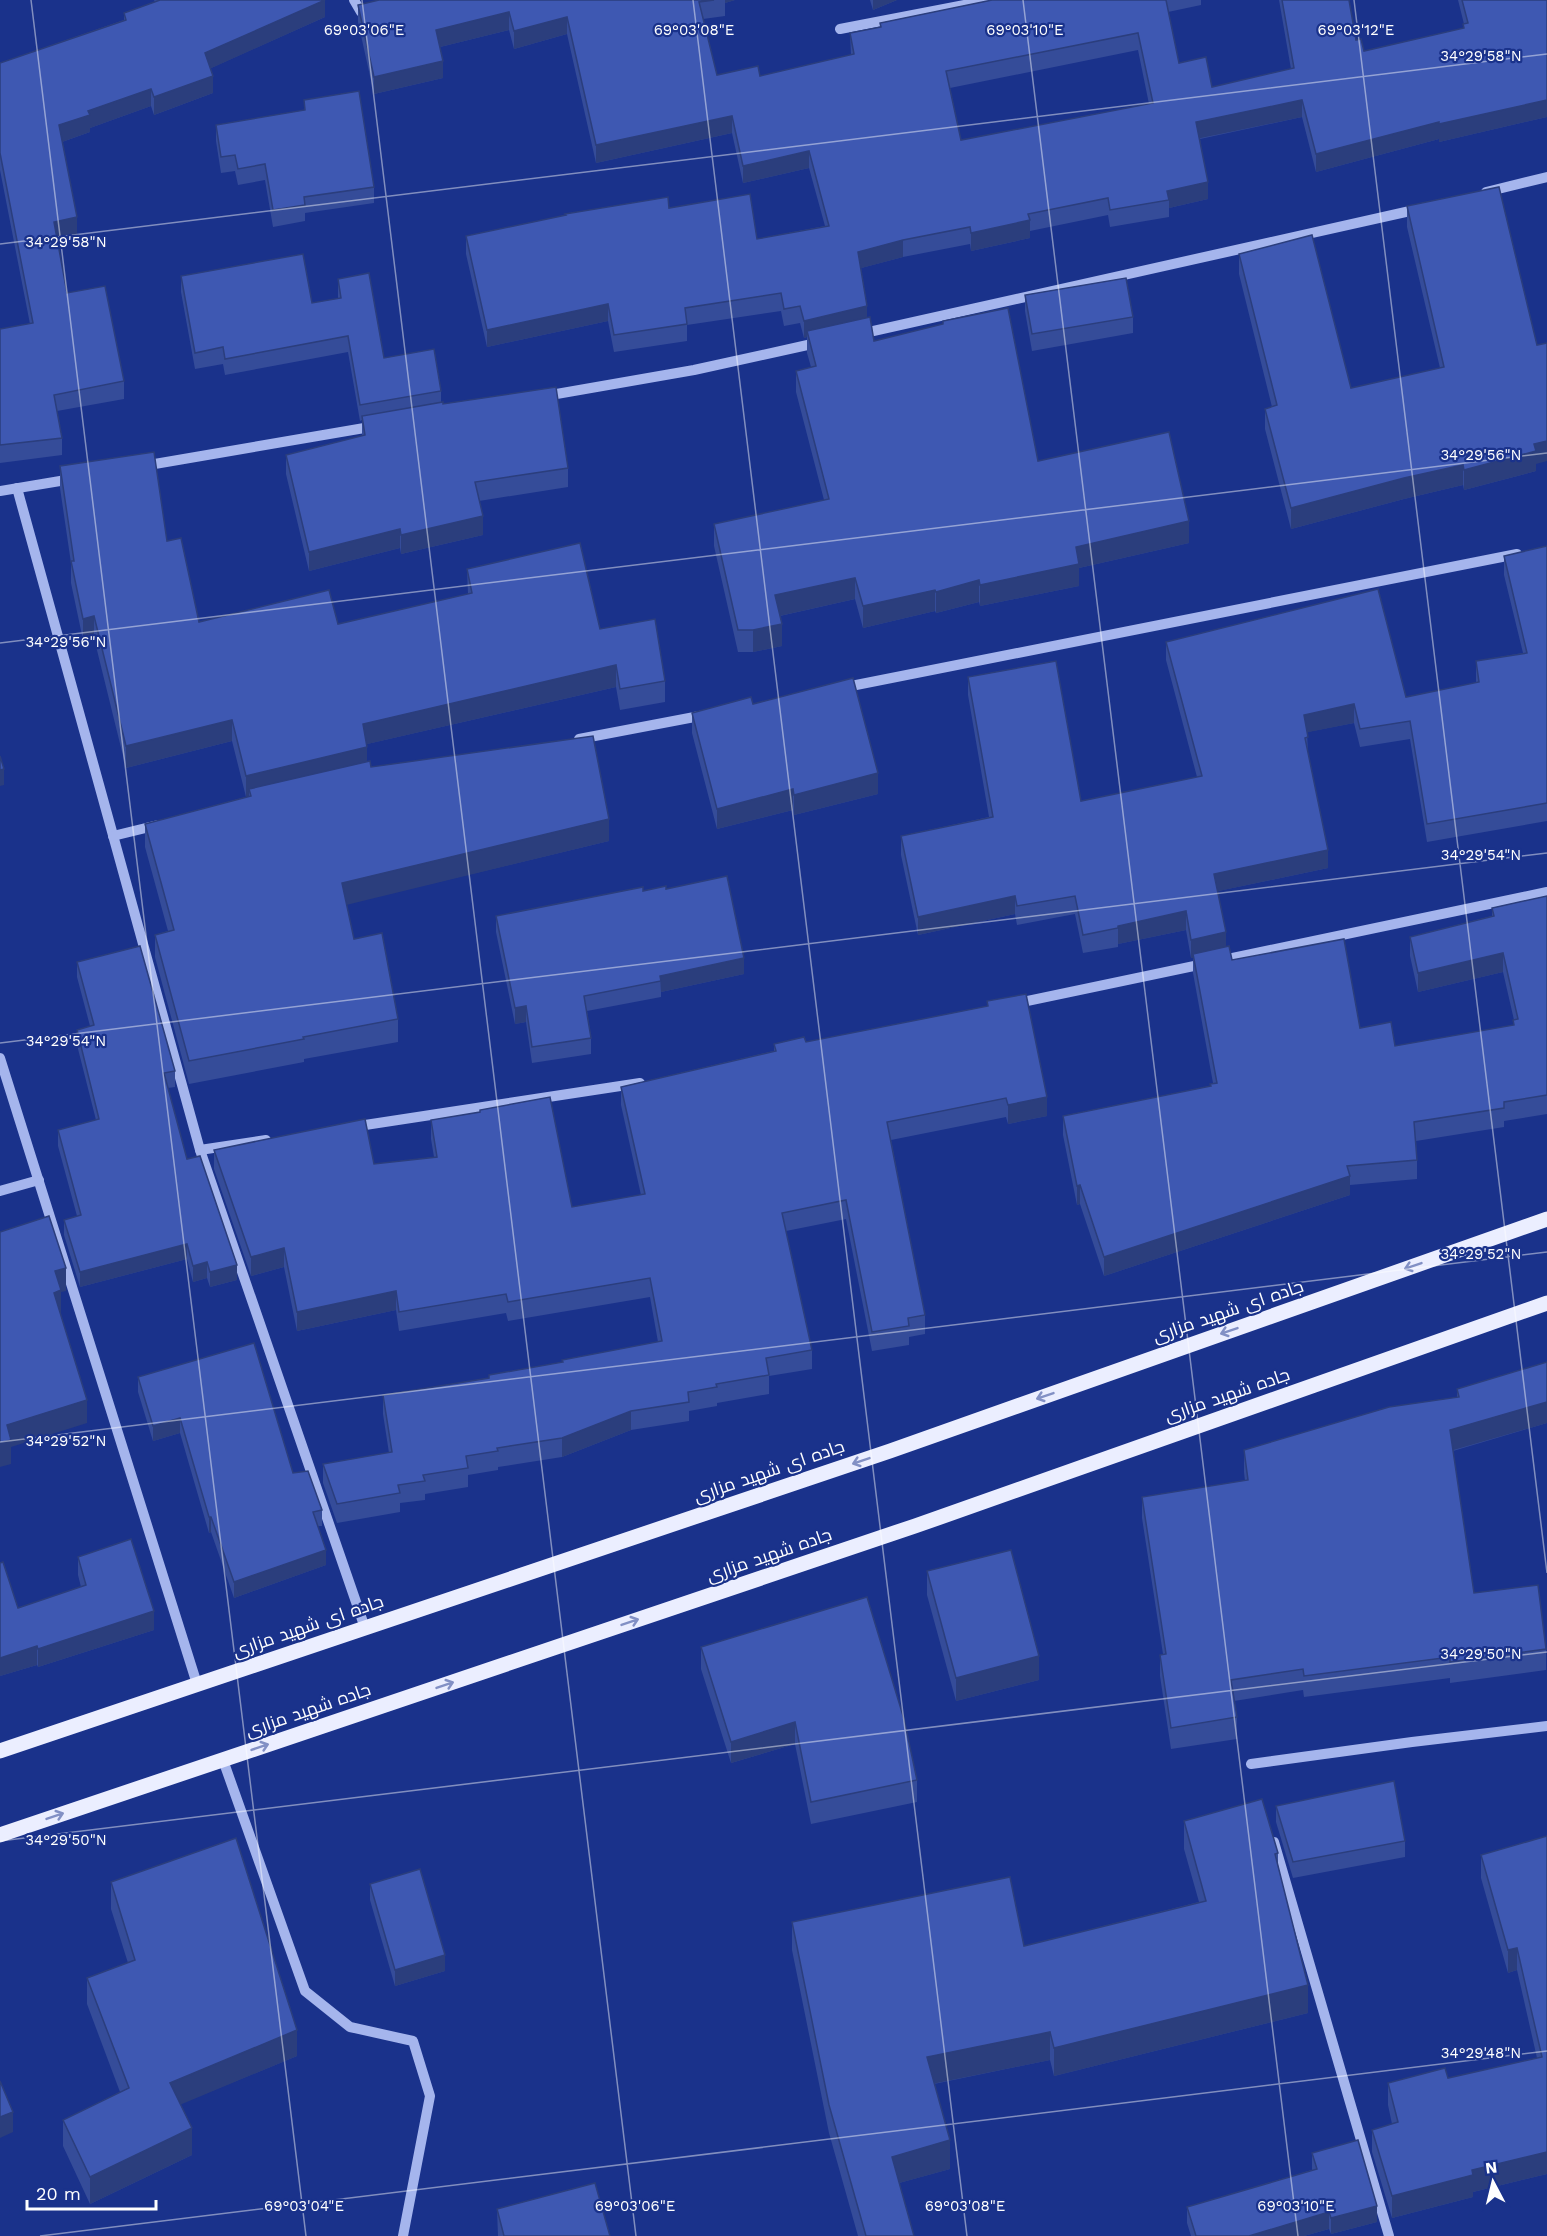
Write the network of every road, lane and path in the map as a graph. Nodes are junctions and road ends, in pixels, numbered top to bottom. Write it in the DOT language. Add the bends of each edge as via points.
graph roads {
  1 [pos="354,0"];
  2 [pos="990,0"];
  3 [pos="379,9"];
  4 [pos="840,29"];
  5 [pos="1547,177"];
  6 [pos="1480,194"];
  7 [pos="1425,208"];
  8 [pos="845,337"];
  9 [pos="834,339"];
  10 [pos="531,399"];
  11 [pos="391,423"];
  12 [pos="134,468"];
  13 [pos="87,476"];
  14 [pos="17,488"];
  15 [pos="0,491"];
  16 [pos="1524,553"];
  17 [pos="834,690"];
  18 [pos="717,713"];
  19 [pos="565,741"];
  20 [pos="170,822"];
  21 [pos="113,836"];
  22 [pos="1547,892"];
  23 [pos="1001,1006"];
  24 [pos="0,1058"];
  25 [pos="655,1080"];
  26 [pos="340,1129"];
  27 [pos="282,1137"];
  28 [pos="200,1150"];
  29 [pos="39,1180"];
  30 [pos="0,1191"];
  31 [pos="1547,1219"];
  32 [pos="1547,1303"];
  33 [pos="365,1628"];
  34 [pos="197,1684"];
  35 [pos="1547,1726"];
  36 [pos="0,1751"];
  37 [pos="223,1760"];
  38 [pos="1251,1764"];
  39 [pos="0,1835"];
  40 [pos="1272,1835"];
  41 [pos="403,2236"];
  42 [pos="1389,2236"];
  1 -- 3 [label="street" via="361,12"];
  2 -- 4 [label="street"];
  5 -- 6 [label="street"];
  7 -- 8 [label="street"];
  9 -- 10 [label="street" via="694,370"];
  11 -- 12 [label="street"];
  13 -- 14 [label="street"];
  14 -- 15 [label="street"];
  14 -- 21 [label="street"];
  16 -- 17 [label="street"];
  18 -- 19 [label="street"];
  20 -- 21 [label="street"];
  21 -- 28 [label="street"];
  22 -- 23 [label="street"];
  24 -- 29 [label="street"];
  25 -- 26 [label="street"];
  27 -- 28 [label="street"];
  28 -- 33 [label="street"];
  29 -- 30 [label="street"];
  29 -- 34 [label="street"];
  31 -- 33 [label="main road, جاده ای شهید مزاری, one-way" via="890,1451"];
  37 -- 32 [label="main road, جاده شهید مزاری, one-way" via="915,1526"];
  33 -- 34 [label="main road, جاده ای شهید مزاری"];
  34 -- 36 [label="main road, جاده ای شهید مزاری"];
  35 -- 38 [label="street"];
  39 -- 37 [label="main road, جاده شهید مزاری, one-way"];
  37 -- 41 [label="street" via="305,1991 350,2027 413,2041 430,2097"];
  40 -- 42 [label="street"];
}
